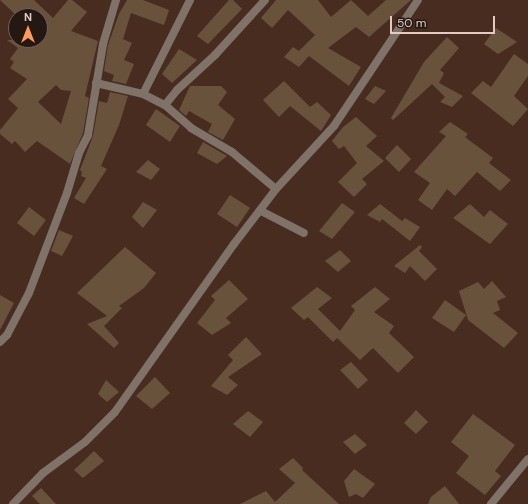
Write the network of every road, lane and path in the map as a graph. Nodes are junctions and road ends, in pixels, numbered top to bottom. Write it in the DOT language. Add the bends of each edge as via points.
graph roads {
  1 [pos="116,0"];
  2 [pos="190,0"];
  3 [pos="265,0"];
  4 [pos="418,0"];
  5 [pos="96,82"];
  6 [pos="143,94"];
  7 [pos="165,105"];
  8 [pos="276,189"];
  9 [pos="261,211"];
  10 [pos="304,233"];
  11 [pos="0,342"];
  12 [pos="528,458"];
  13 [pos="13,504"];
  14 [pos="491,504"];
  1 -- 5 [label="street" via="103,44"];
  2 -- 6 [label="street"];
  3 -- 7 [label="street"];
  4 -- 8 [label="street" via="334,126"];
  5 -- 6 [label="street"];
  5 -- 11 [label="street" via="88,135 79,153 67,193 29,293 7,336"];
  6 -- 7 [label="street"];
  7 -- 8 [label="street" via="191,128 232,152"];
  8 -- 9 [label="street"];
  9 -- 10 [label="street"];
  9 -- 13 [label="street" via="210,276 115,412 85,442 43,473"];
  12 -- 14 [label="street"];
}
